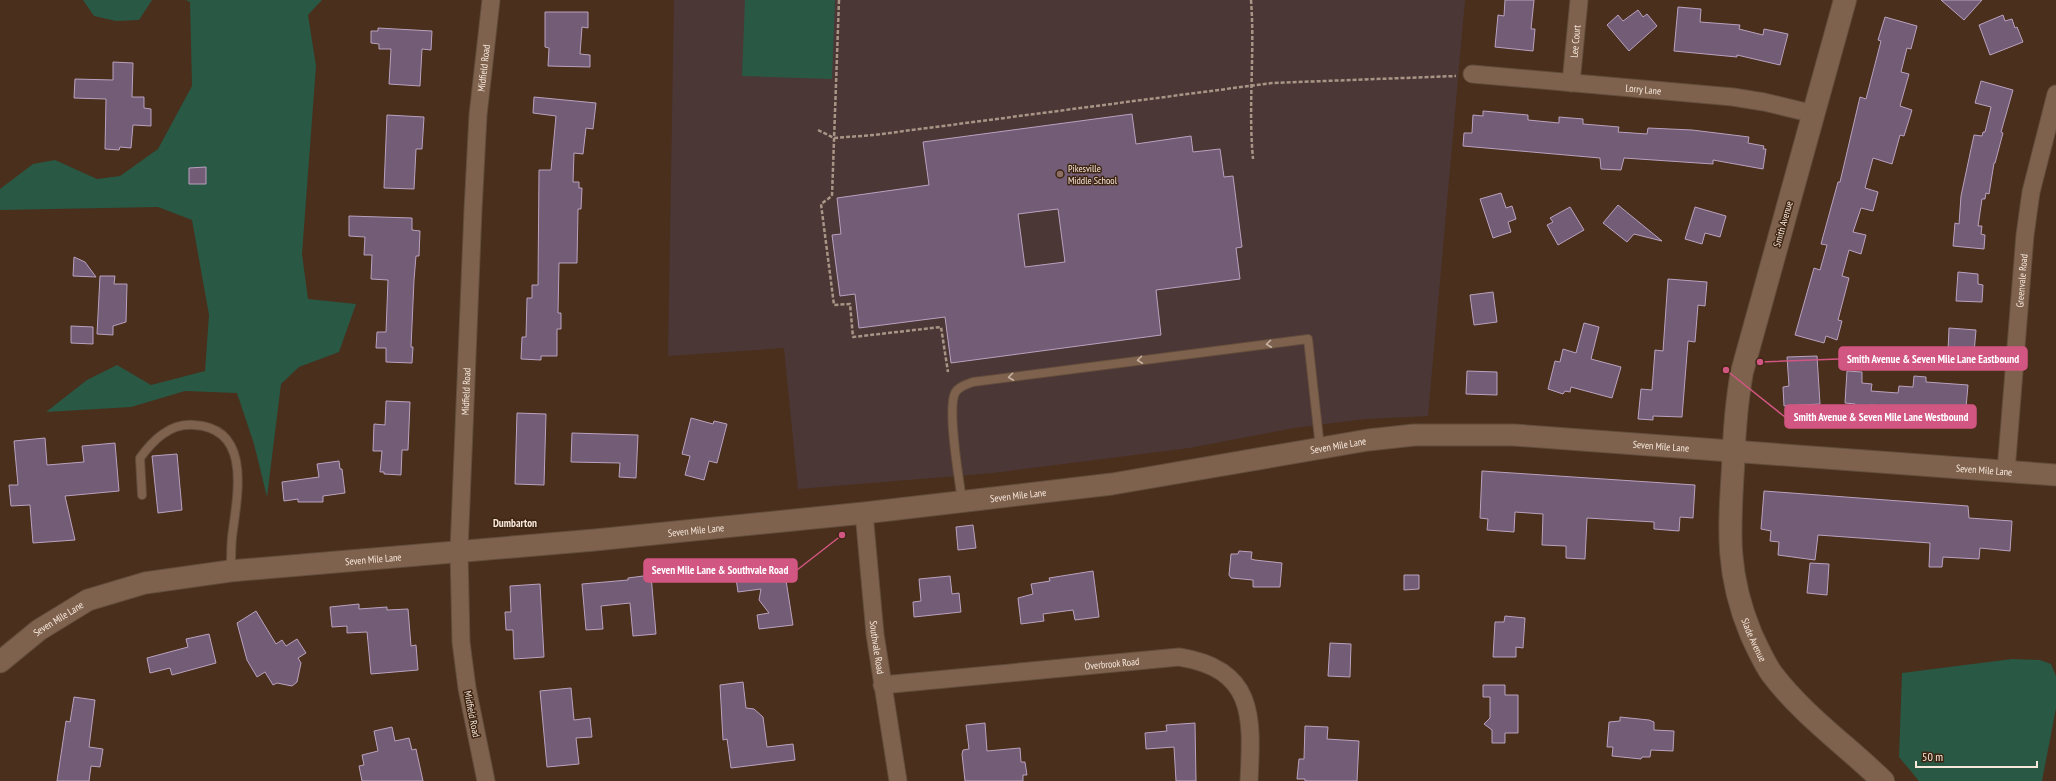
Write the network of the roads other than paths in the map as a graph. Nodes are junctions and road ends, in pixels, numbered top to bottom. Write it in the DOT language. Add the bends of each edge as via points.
graph roads {
  1 [pos="491,0"];
  2 [pos="1579,0"];
  3 [pos="1845,0"];
  4 [pos="1472,74"];
  5 [pos="1571,83"];
  6 [pos="2056,94"];
  7 [pos="1814,114"];
  8 [pos="1320,448"];
  9 [pos="1734,450"];
  10 [pos="2006,471"];
  11 [pos="2056,475"];
  12 [pos="142,495"];
  13 [pos="962,502"];
  14 [pos="864,513"];
  15 [pos="459,550"];
  16 [pos="230,571"];
  17 [pos="0,662"];
  18 [pos="882,685"];
  19 [pos="486,781"];
  20 [pos="898,781"];
  21 [pos="1249,781"];
  22 [pos="1883,781"];
  1 -- 15 [label="street, Midfield Road" via="478,115"];
  2 -- 5 [label="street, Lee Court"];
  3 -- 7 [label="main road, Smith Avenue"];
  4 -- 5 [label="street, Lorry Lane"];
  5 -- 7 [label="street, Lorry Lane" via="1733,97"];
  6 -- 10 [label="street, Greenvale Road" via="2032,192 2025,235"];
  7 -- 9 [label="main road, Smith Avenue" via="1742,372 1737,399"];
  8 -- 9 [label="street, Seven Mile Lane" via="1414,435 1460,434 1514,435"];
  8 -- 13 [label="street, Seven Mile Lane" via="1112,484"];
  8 -- 13 [label="lane, one-way" via="1308,339 973,382 962,386 955,393 952,413"];
  9 -- 10 [label="street, Seven Mile Lane"];
  9 -- 22 [label="main road, Slade Avenue" via="1730,539 1733,577 1742,612 1756,645 1772,674 1795,700"];
  10 -- 11 [label="street, Seven Mile Lane"];
  12 -- 16 [label="lane" via="140,458 158,436 172,428 187,424 205,425 218,430 228,441 234,455 238,479"];
  13 -- 14 [label="street, Seven Mile Lane"];
  14 -- 15 [label="street, Seven Mile Lane" via="596,540"];
  14 -- 18 [label="street, Southvale Road"];
  15 -- 16 [label="street, Seven Mile Lane"];
  15 -- 19 [label="street, Midfield Road" via="461,642 467,688"];
  16 -- 17 [label="street, Seven Mile Lane" via="145,583 88,600 40,630"];
  18 -- 20 [label="street, Southvale Road"];
  18 -- 21 [label="street, Overbrook Road" via="1179,657 1196,660 1226,676 1246,703 1251,742"];
}
